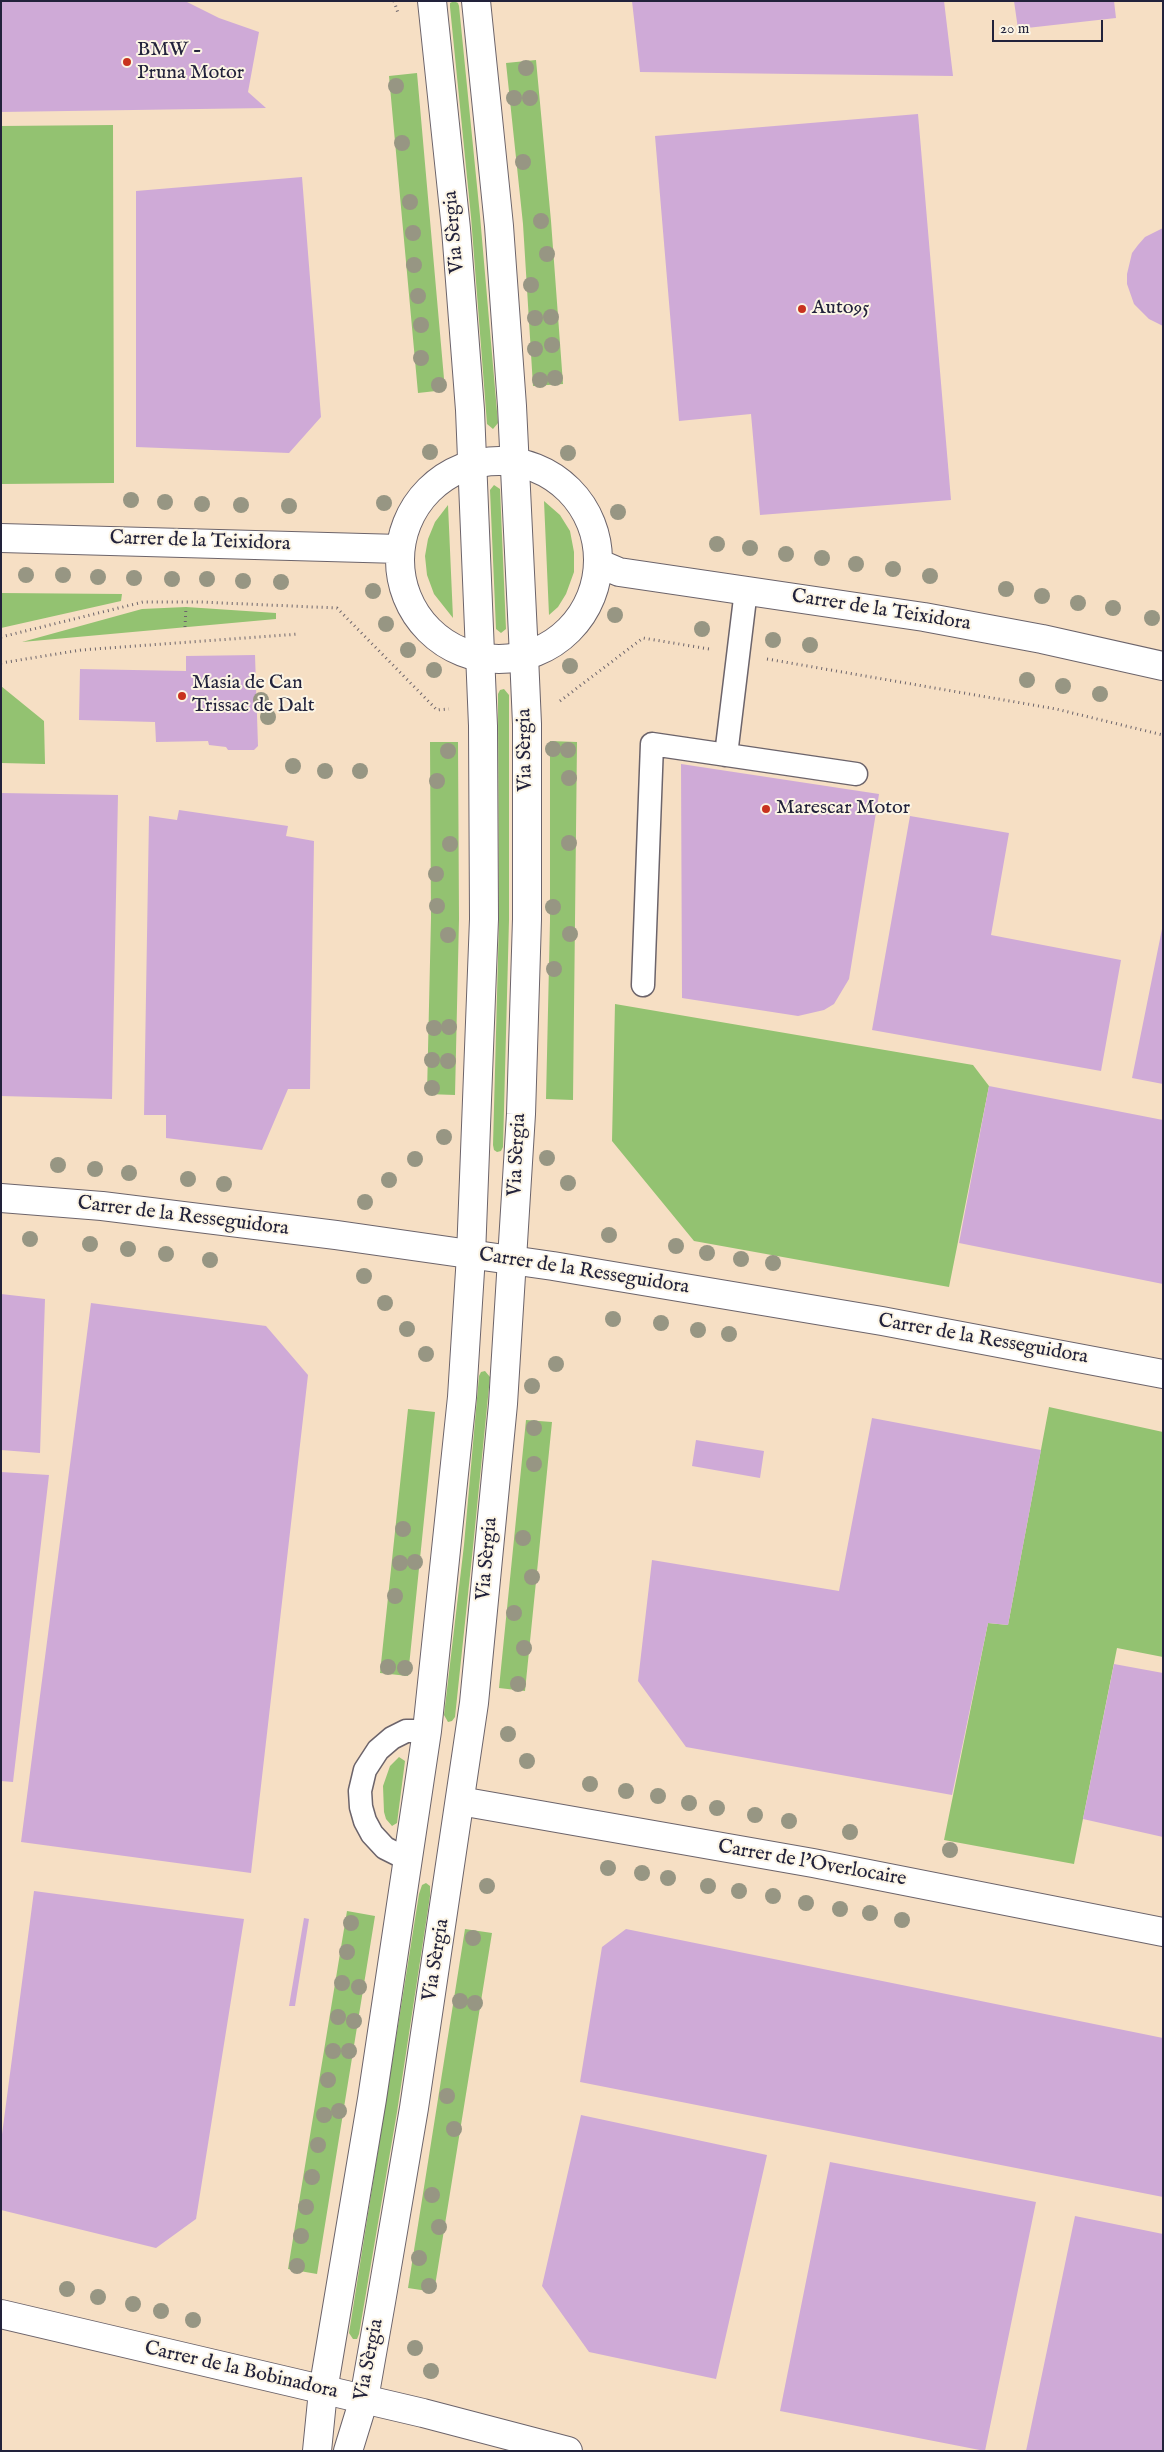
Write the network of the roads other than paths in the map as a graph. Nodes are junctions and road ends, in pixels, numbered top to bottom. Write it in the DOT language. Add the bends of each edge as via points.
graph roads {
  1 [pos="432,1"];
  2 [pos="476,1"];
  3 [pos="516,462"];
  4 [pos="472,464"];
  5 [pos="1,538"];
  6 [pos="400,549"];
  7 [pos="598,563"];
  8 [pos="746,590"];
  9 [pos="524,656"];
  10 [pos="480,658"];
  11 [pos="1163,666"];
  12 [pos="726,755"];
  13 [pos="856,774"];
  14 [pos="643,985"];
  15 [pos="1,1198"];
  16 [pos="471,1255"];
  17 [pos="512,1261"];
  18 [pos="1163,1374"];
  19 [pos="427,1731"];
  20 [pos="460,1801"];
  21 [pos="409,1860"];
  22 [pos="1163,1932"];
  23 [pos="1,2314"];
  24 [pos="323,2391"];
  25 [pos="364,2399"];
  26 [pos="559,2449"];
  27 [pos="317,2451"];
  28 [pos="348,2451"];
  1 -- 4 [label="main road, Via Sèrgia" via="456,229"];
  2 -- 3 [label="main road, Via Sèrgia" via="499,226"];
  3 -- 4 [label="main road" via="494,460"];
  3 -- 7 [label="main road" via="543,471 566,487 584,509 595,535"];
  3 -- 9 [label="main road, Via Sèrgia"];
  4 -- 6 [label="main road" via="450,473 431,487 405,526"];
  4 -- 10 [label="main road, Via Sèrgia"];
  5 -- 6 [label="main road, Carrer de la Teixidora"];
  6 -- 10 [label="main road" via="401,578 411,606 429,630 452,648"];
  7 -- 8 [label="main road, Carrer de la Teixidora" via="619,572"];
  7 -- 9 [label="main road" via="594,588 584,611 568,631"];
  8 -- 11 [label="main road, Carrer de la Teixidora" via="942,620"];
  8 -- 12 [label="lane"];
  9 -- 10 [label="main road"];
  9 -- 17 [label="main road, Via Sèrgia" via="527,920 521,1114"];
  10 -- 16 [label="main road, Via Sèrgia" via="484,919"];
  12 -- 13 [label="lane"];
  12 -- 14 [label="lane" via="652,744"];
  15 -- 16 [label="main road, Carrer de la Resseguidora" via="112,1207"];
  16 -- 17 [label="main road, Carrer de la Resseguidora"];
  16 -- 19 [label="main road, Via Sèrgia" via="462,1397"];
  17 -- 18 [label="main road, Carrer de la Resseguidora" via="882,1321"];
  17 -- 20 [label="main road, Via Sèrgia" via="503,1404 477,1674"];
  19 -- 21 [label="main road, Via Sèrgia"];
  19 -- 21 [label="lane" via="406,1731 378,1750 365,1770 360,1791 361,1807 372,1834 386,1848"];
  20 -- 22 [label="main road, Carrer de l'Overlocaire" via="813,1863"];
  20 -- 25 [label="main road, Via Sèrgia" via="414,2108"];
  21 -- 24 [label="main road, Via Sèrgia"];
  23 -- 24 [label="main road, Carrer de la Bobinadora"];
  24 -- 25 [label="main road, Carrer de la Bobinadora"];
  24 -- 27 [label="main road, Via Sèrgia"];
  25 -- 26 [label="main road, Carrer de la Bobinadora"];
  25 -- 28 [label="main road, Via Sèrgia"];
}
